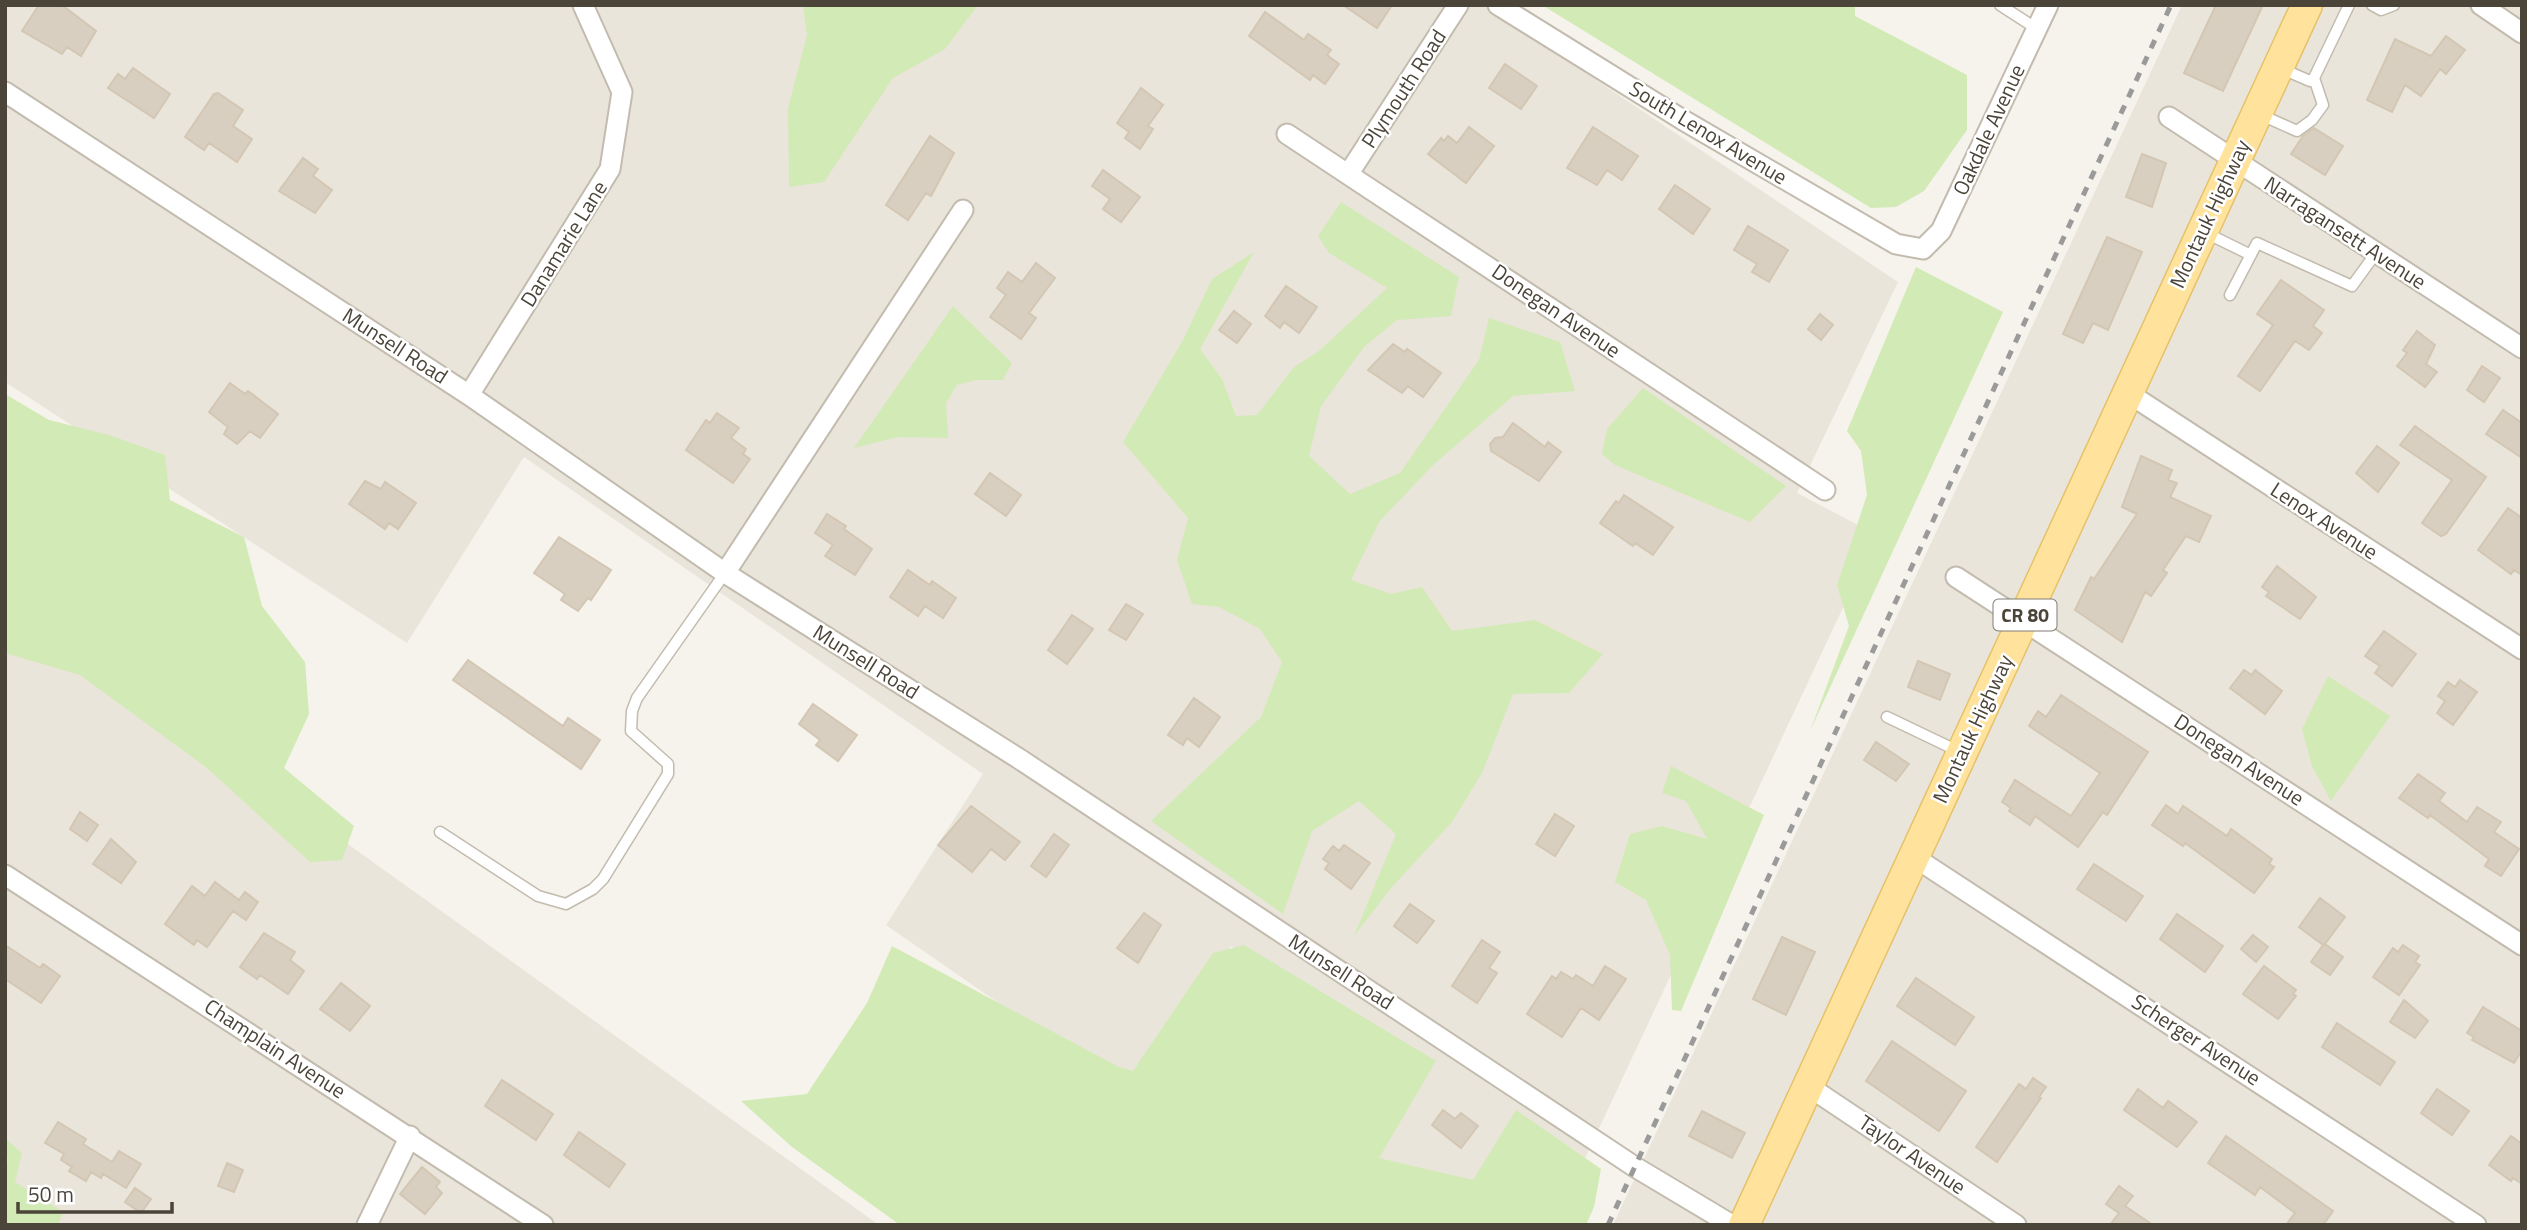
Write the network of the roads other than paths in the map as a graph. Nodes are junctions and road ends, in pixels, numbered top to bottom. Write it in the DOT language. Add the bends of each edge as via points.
graph roads {
  1 [pos="583,5"];
  2 [pos="1458,5"];
  3 [pos="1498,5"];
  4 [pos="2000,5"];
  5 [pos="2048,5"];
  6 [pos="2307,5"];
  7 [pos="2348,5"];
  8 [pos="2372,5"];
  9 [pos="2394,5"];
  10 [pos="2481,5"];
  11 [pos="2037,29"];
  12 [pos="2522,33"];
  13 [pos="2278,67"];
  14 [pos="2314,78"];
  15 [pos="5,92"];
  16 [pos="2257,113"];
  17 [pos="2169,117"];
  18 [pos="1287,134"];
  19 [pos="2235,161"];
  20 [pos="1349,173"];
  21 [pos="964,210"];
  22 [pos="2202,231"];
  23 [pos="1923,250"];
  24 [pos="2376,253"];
  25 [pos="2250,255"];
  26 [pos="2230,295"];
  27 [pos="2522,348"];
  28 [pos="2127,393"];
  29 [pos="469,395"];
  30 [pos="1825,490"];
  31 [pos="725,573"];
  32 [pos="1956,577"];
  33 [pos="2023,620"];
  34 [pos="2522,649"];
  35 [pos="1887,717"];
  36 [pos="1962,753"];
  37 [pos="440,832"];
  38 [pos="1914,857"];
  39 [pos="5,876"];
  40 [pos="2522,945"];
  41 [pos="1808,1086"];
  42 [pos="410,1136"];
  43 [pos="367,1225"];
  44 [pos="543,1225"];
  45 [pos="1732,1225"];
  46 [pos="1744,1225"];
  47 [pos="2016,1225"];
  48 [pos="2476,1225"];
  1 -- 29 [label="street, Danamarie Lane" via="622,92 610,169"];
  2 -- 20 [label="street, Plymouth Road"];
  3 -- 23 [label="street, South Lenox Avenue" via="1896,244"];
  4 -- 11 [label="lane"];
  5 -- 11 [label="street, Oakdale Avenue"];
  6 -- 13 [label="main road, Montauk Highway / CR 80"];
  7 -- 14 [label="lane"];
  8 -- 9 [label="lane" via="2381,10"];
  10 -- 12 [label="street"];
  11 -- 23 [label="street, Oakdale Avenue" via="1941,231"];
  13 -- 14 [label="lane" via="2310,81"];
  13 -- 16 [label="main road, Montauk Highway / CR 80"];
  14 -- 16 [label="lane" via="2323,106 2297,131"];
  15 -- 29 [label="street, Munsell Road"];
  16 -- 19 [label="main road, Montauk Highway / CR 80"];
  17 -- 19 [label="street, Narragansett Avenue"];
  18 -- 20 [label="street, Donegan Avenue"];
  19 -- 22 [label="main road, Montauk Highway / CR 80"];
  19 -- 24 [label="street, Narragansett Avenue"];
  20 -- 30 [label="street, Donegan Avenue"];
  21 -- 31 [label="street"];
  22 -- 25 [label="lane"];
  22 -- 28 [label="main road, Montauk Highway / CR 80"];
  24 -- 25 [label="lane" via="2352,286 2257,243"];
  24 -- 27 [label="street, Narragansett Avenue"];
  25 -- 26 [label="lane"];
  28 -- 33 [label="main road, Montauk Highway / CR 80"];
  28 -- 34 [label="street, Lenox Avenue"];
  29 -- 31 [label="street, Munsell Road"];
  31 -- 37 [label="lane" via="637,698 632,731 668,764 668,774 593,889 566,904 547,899"];
  31 -- 45 [label="street, Munsell Road" via="1026,763 1635,1167"];
  32 -- 33 [label="street, Donegan Avenue"];
  33 -- 36 [label="main road, Montauk Highway / CR 80"];
  33 -- 40 [label="street, Donegan Avenue"];
  35 -- 36 [label="lane"];
  36 -- 38 [label="main road, Montauk Highway / CR 80"];
  38 -- 41 [label="main road, Montauk Highway / CR 80"];
  38 -- 48 [label="street, Scherger Avenue"];
  39 -- 42 [label="street, Champlain Avenue"];
  41 -- 46 [label="main road, Montauk Highway / CR 80"];
  41 -- 47 [label="street, Taylor Avenue"];
  42 -- 43 [label="street"];
  42 -- 44 [label="street, Champlain Avenue"];
}
